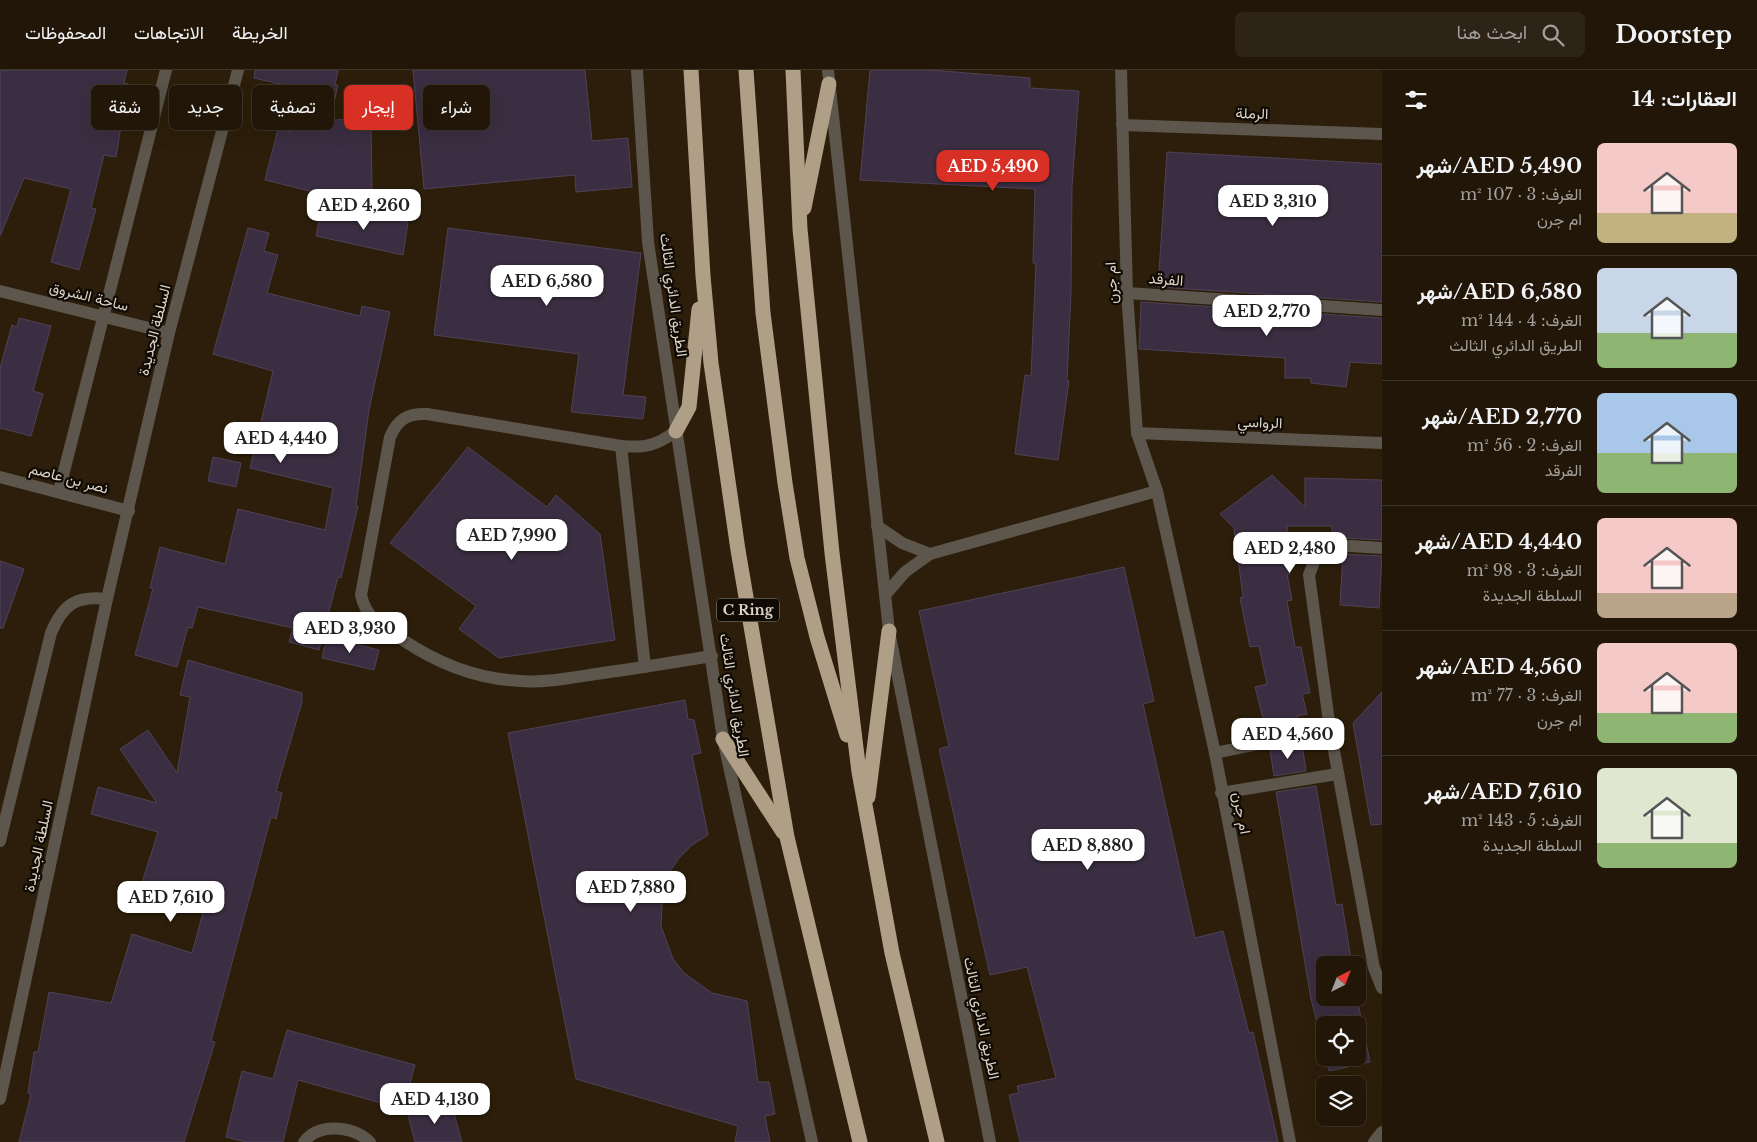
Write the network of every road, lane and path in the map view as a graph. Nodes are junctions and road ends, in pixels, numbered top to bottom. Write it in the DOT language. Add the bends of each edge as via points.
graph roads {
  1 [pos="166,70"];
  2 [pos="238,70"];
  3 [pos="637,70"];
  4 [pos="691,70"];
  5 [pos="746,70"];
  6 [pos="793,70"];
  7 [pos="1121,70"];
  8 [pos="828,77"];
  9 [pos="1122,125"];
  10 [pos="1382,134"];
  11 [pos="800,229"];
  12 [pos="703,276"];
  13 [pos="0,291"];
  14 [pos="1127,293"];
  15 [pos="1382,310"];
  16 [pos="103,317"];
  17 [pos="169,333"];
  18 [pos="676,431"];
  19 [pos="1137,433"];
  20 [pos="1382,443"];
  21 [pos="621,446"];
  22 [pos="0,477"];
  23 [pos="59,491"];
  24 [pos="1157,491"];
  25 [pos="129,511"];
  26 [pos="877,526"];
  27 [pos="1382,548"];
  28 [pos="930,554"];
  29 [pos="885,595"];
  30 [pos="107,600"];
  31 [pos="889,631"];
  32 [pos="712,656"];
  33 [pos="645,666"];
  34 [pos="1330,729"];
  35 [pos="723,739"];
  36 [pos="1215,753"];
  37 [pos="859,772"];
  38 [pos="1337,774"];
  39 [pos="1221,793"];
  40 [pos="866,813"];
  41 [pos="787,837"];
  42 [pos="0,841"];
  43 [pos="1378,963"];
  44 [pos="1382,988"];
  45 [pos="0,1100"];
  46 [pos="852,1112"];
  47 [pos="1382,1132"];
  48 [pos="304,1142"];
  49 [pos="370,1142"];
  50 [pos="812,1142"];
  51 [pos="860,1142"];
  52 [pos="865,1142"];
  53 [pos="937,1142"];
  54 [pos="990,1142"];
  55 [pos="1290,1142"];
  56 [pos="1374,1142"];
  1 -- 16 [label="street"];
  2 -- 17 [label="street, السلطة الجديدة"];
  3 -- 18 [label="street, الطريق الدائري الثالث" via="648,242"];
  4 -- 12 [label="highway, الطريق الدائري الثالث / C Ring"];
  5 -- 37 [label="highway" via="763,313 785,483 815,628"];
  6 -- 11 [label="highway"];
  7 -- 9 [label="street, ام جرن"];
  8 -- 11 [label="highway" via="821,133"];
  8 -- 26 [label="street, الطريق الدائري الثالث"];
  9 -- 10 [label="street, الرملة"];
  9 -- 14 [label="street, ام جرن"];
  11 -- 37 [label="highway" via="832,553"];
  12 -- 18 [label="highway" via="689,407"];
  12 -- 41 [label="highway, الطريق الدائري الثالث / C Ring" via="711,363 738,550"];
  13 -- 16 [label="street, ساحة الشروق"];
  14 -- 15 [label="street, الفرقد"];
  14 -- 19 [label="street, ام جرن"];
  16 -- 17 [label="street, ساحة الشروق"];
  16 -- 23 [label="street"];
  17 -- 25 [label="street, السلطة الجديدة"];
  18 -- 21 [label="street" via="650,446"];
  18 -- 32 [label="street, الطريق الدائري الثالث"];
  19 -- 20 [label="street, الرواسي"];
  19 -- 24 [label="street, ام جرن"];
  21 -- 33 [label="street"];
  21 -- 33 [label="street" via="427,414 415,413 404,417 390,437 361,595 368,615 410,645 462,670 520,682 549,682"];
  22 -- 23 [label="street, نصر بن عاصم"];
  23 -- 25 [label="street, نصر بن عاصم"];
  24 -- 28 [label="street"];
  24 -- 36 [label="street, ام جرن"];
  25 -- 30 [label="street, السلطة الجديدة"];
  26 -- 28 [label="street" via="902,543"];
  26 -- 29 [label="street, الطريق الدائري الثالث"];
  27 -- 34 [label="street" via="1334,545 1317,554 1309,575"];
  28 -- 29 [label="street" via="905,572"];
  29 -- 31 [label="street, الطريق الدائري الثالث"];
  30 -- 42 [label="street" via="82,599 56,620"];
  30 -- 45 [label="street, السلطة الجديدة"];
  31 -- 40 [label="highway"];
  31 -- 54 [label="street, الطريق الدائري الثالث"];
  32 -- 33 [label="street"];
  32 -- 35 [label="street, الطريق الدائري الثالث"];
  34 -- 36 [label="street"];
  34 -- 38 [label="street"];
  35 -- 41 [label="highway"];
  35 -- 50 [label="street, الطريق الدائري الثالث"];
  36 -- 39 [label="street, ام جرن"];
  37 -- 40 [label="highway"];
  38 -- 39 [label="street"];
  38 -- 43 [label="street"];
  39 -- 55 [label="street, ام جرن"];
  40 -- 53 [label="highway" via="892,953"];
  41 -- 46 [label="highway, الطريق الدائري الثالث / C Ring"];
  43 -- 44 [label="street"];
  46 -- 51 [label="highway, الطريق الدائري الثالث / C Ring"];
  46 -- 52 [label="highway"];
  47 -- 56 [label="street"];
  48 -- 49 [label="street" via="317,1131 330,1128 353,1132"];
}
